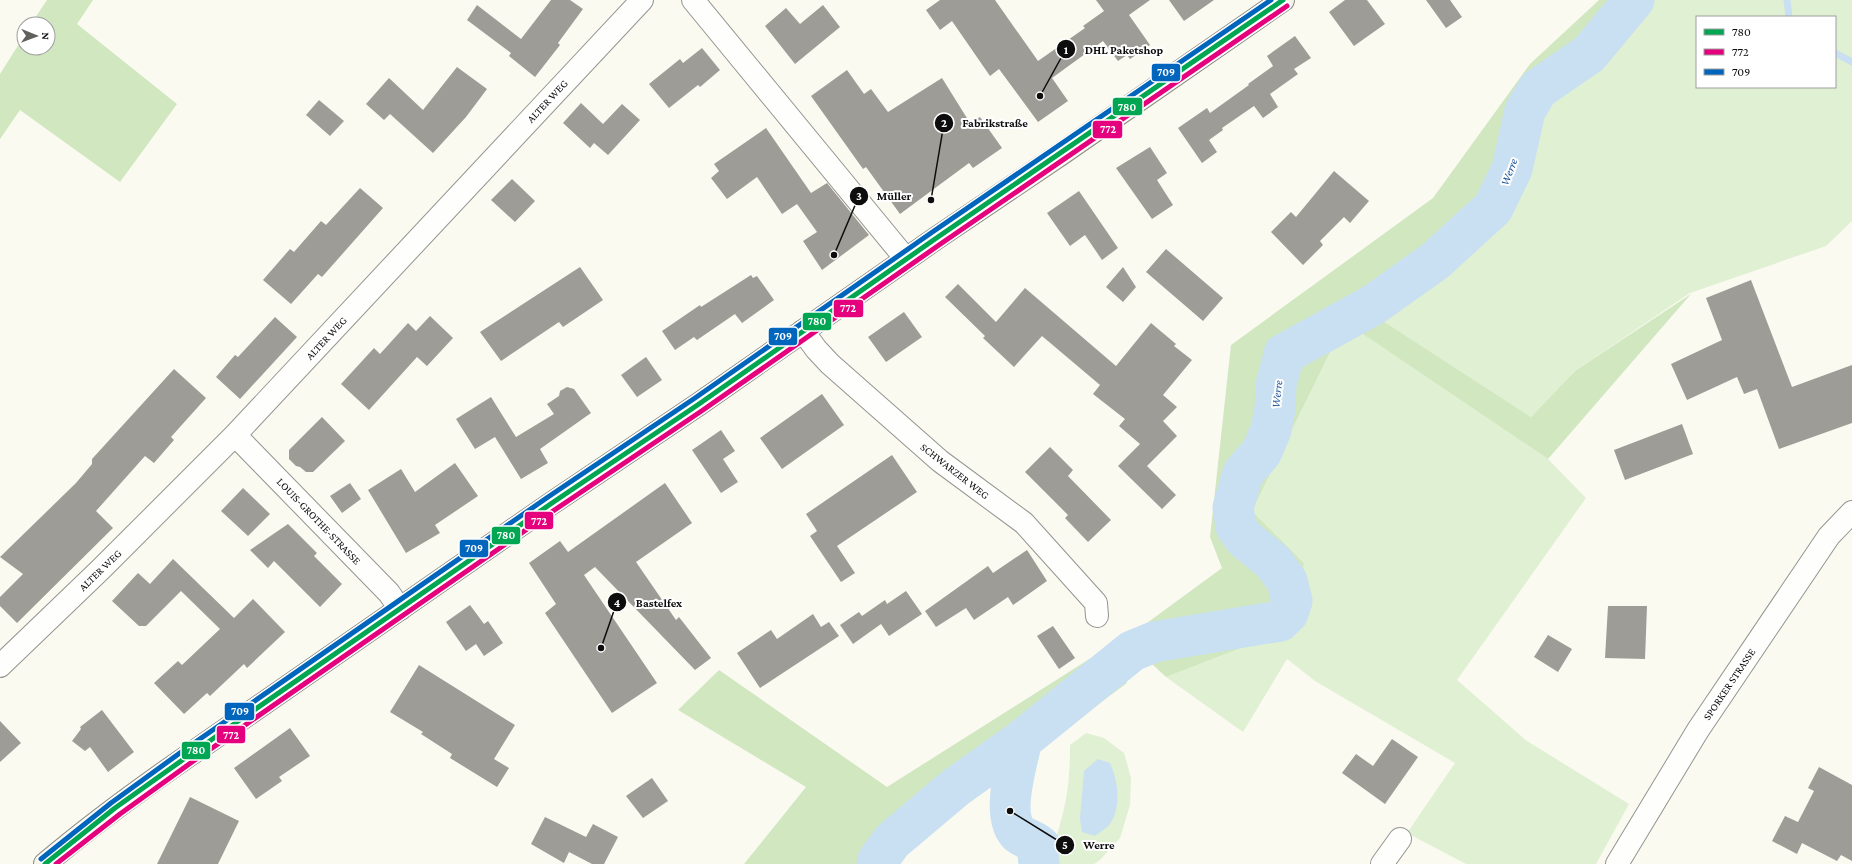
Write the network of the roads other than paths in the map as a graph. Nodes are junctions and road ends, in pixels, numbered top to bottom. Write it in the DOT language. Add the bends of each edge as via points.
graph roads {
  1 [pos="642,0"];
  2 [pos="693,0"];
  3 [pos="1283,0"];
  4 [pos="906,259"];
  5 [pos="803,331"];
  6 [pos="235,435"];
  7 [pos="1852,512"];
  8 [pos="400,609"];
  9 [pos="1098,616"];
  10 [pos="0,666"];
  11 [pos="1400,839"];
  12 [pos="46,864"];
  13 [pos="1382,864"];
  14 [pos="1617,864"];
  1 -- 6 [label="street, ALTER WEG"];
  2 -- 4 [label="street"];
  3 -- 4 [label="main road"];
  4 -- 5 [label="main road"];
  5 -- 8 [label="main road"];
  5 -- 9 [label="street, SCHWARZER WEG" via="830,364 940,461 1024,523 1096,603"];
  6 -- 8 [label="street, LOUIS-GROTHE-STRASSE" via="389,593"];
  6 -- 10 [label="street, ALTER WEG"];
  7 -- 14 [label="street, SPORKER STRASSE" via="1829,536 1716,703"];
  8 -- 12 [label="main road" via="135,794 75,838"];
  11 -- 13 [label="street"];
}
